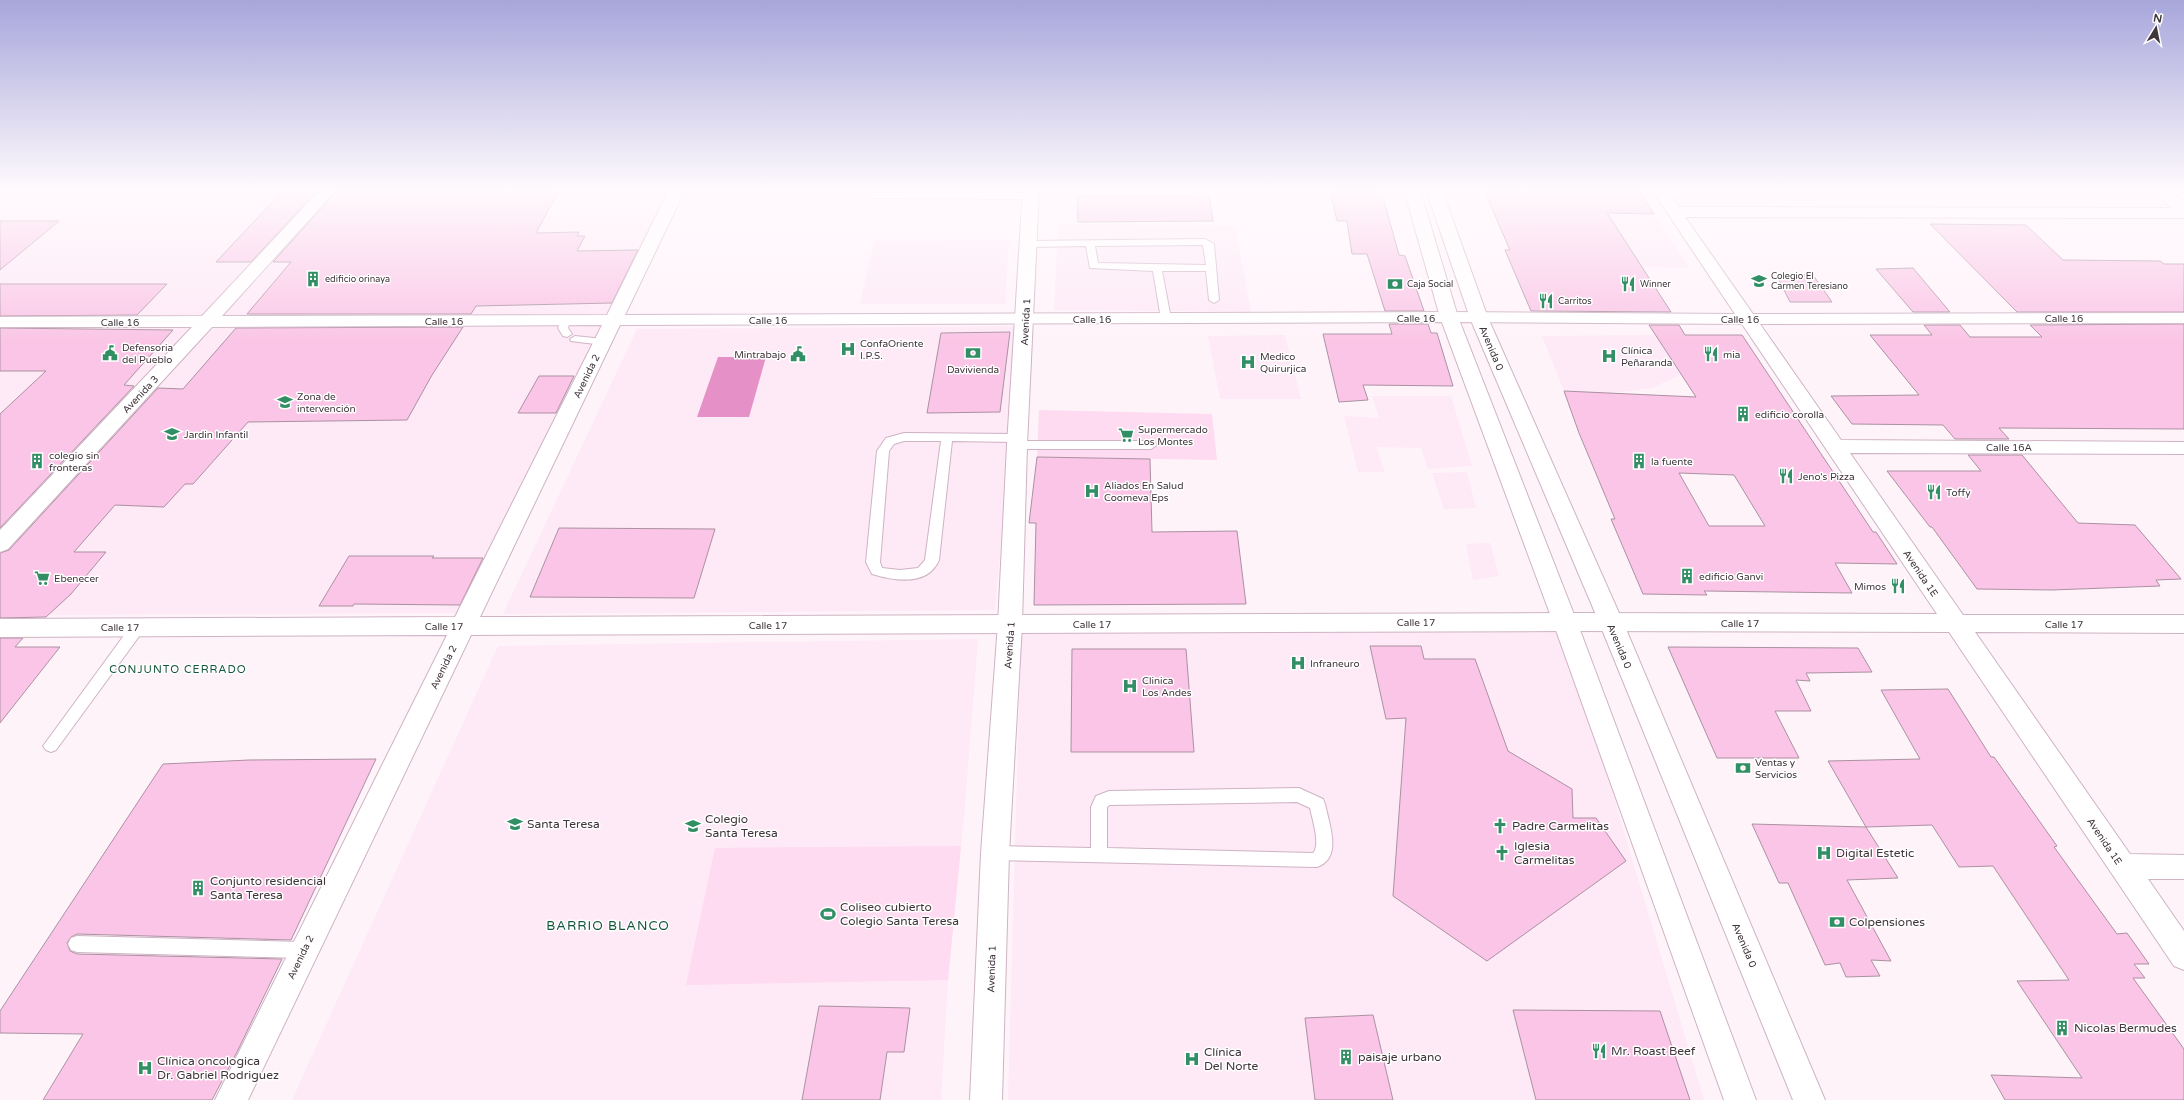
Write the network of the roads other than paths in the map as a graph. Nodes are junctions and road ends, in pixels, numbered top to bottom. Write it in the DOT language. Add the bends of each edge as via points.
graph roads {
  1 [pos="282,241"];
  2 [pos="652,241"];
  3 [pos="1427,241"];
  4 [pos="1452,241"];
  5 [pos="1694,241"];
  6 [pos="1090,243"];
  7 [pos="1028,244"];
  8 [pos="1157,268"];
  9 [pos="1211,268"];
  10 [pos="1214,300"];
  11 [pos="1449,317"];
  12 [pos="1479,318"];
  13 [pos="2184,318"];
  14 [pos="1025,319"];
  15 [pos="1166,319"];
  16 [pos="1747,319"];
  17 [pos="208,321"];
  18 [pos="613,321"];
  19 [pos="0,322"];
  20 [pos="569,332"];
  21 [pos="602,342"];
  22 [pos="946,437"];
  23 [pos="1017,442"];
  24 [pos="1151,445"];
  25 [pos="1834,446"];
  26 [pos="2184,448"];
  27 [pos="0,544"];
  28 [pos="1565,622"];
  29 [pos="1611,622"];
  30 [pos="1956,623"];
  31 [pos="1010,624"];
  32 [pos="2184,624"];
  33 [pos="463,626"];
  34 [pos="138,627"];
  35 [pos="0,628"];
  36 [pos="51,746"];
  37 [pos="995,853"];
  38 [pos="1099,854"];
  39 [pos="2122,866"];
  40 [pos="2184,867"];
  41 [pos="77,944"];
  42 [pos="304,950"];
  43 [pos="2184,956"];
  44 [pos="231,1100"];
  45 [pos="986,1100"];
  46 [pos="1740,1100"];
  47 [pos="1809,1100"];
  1 -- 17 [label="street, Avenida 3"];
  2 -- 18 [label="street, Avenida 2"];
  3 -- 11 [label="street"];
  4 -- 12 [label="street, Avenida 0"];
  5 -- 16 [label="street, Avenida 1E"];
  6 -- 7 [label="lane"];
  6 -- 8 [label="lane" via="1093,266"];
  6 -- 9 [label="lane" via="1205,242 1209,244"];
  7 -- 14 [label="street, Avenida 1"];
  8 -- 9 [label="lane"];
  8 -- 15 [label="lane"];
  9 -- 10 [label="lane"];
  11 -- 12 [label="street, Calle 16"];
  11 -- 15 [label="street, Calle 16"];
  11 -- 28 [label="street"];
  12 -- 16 [label="street, Calle 16"];
  12 -- 29 [label="street, Avenida 0"];
  13 -- 16 [label="street, Calle 16"];
  14 -- 15 [label="street, Calle 16"];
  14 -- 18 [label="street, Calle 16"];
  14 -- 23 [label="street, Avenida 1"];
  16 -- 25 [label="street, Avenida 1E"];
  17 -- 19 [label="street, Calle 16"];
  17 -- 20 [label="street, Calle 16"];
  17 -- 27 [label="street, Avenida 3"];
  18 -- 20 [label="street, Calle 16"];
  18 -- 21 [label="street, Avenida 2"];
  20 -- 21 [label="lane"];
  21 -- 33 [label="street, Avenida 2"];
  22 -- 22 [label="lane" via="904,437 890,441 882,451 873,562 877,571 888,575 922,572 929,568"];
  22 -- 23 [label="lane"];
  23 -- 24 [label="lane"];
  23 -- 31 [label="street, Avenida 1"];
  25 -- 26 [label="street, Calle 16A"];
  25 -- 30 [label="street, Avenida 1E"];
  28 -- 29 [label="street, Calle 17"];
  28 -- 31 [label="street, Calle 17"];
  28 -- 46 [label="street"];
  29 -- 30 [label="street, Calle 17"];
  29 -- 47 [label="street, Avenida 0"];
  30 -- 32 [label="street, Calle 17"];
  30 -- 39 [label="street, Avenida 1E"];
  31 -- 33 [label="street, Calle 17"];
  31 -- 37 [label="street, Avenida 1"];
  33 -- 34 [label="street, Calle 17"];
  33 -- 42 [label="street, Avenida 2"];
  34 -- 35 [label="street, Calle 17"];
  34 -- 36 [label="lane"];
  37 -- 38 [label="lane"];
  37 -- 45 [label="street, Avenida 1"];
  38 -- 38 [label="lane" via="1099,806 1102,801 1109,798 1298,795 1317,804 1325,843 1324,852 1316,860"];
  39 -- 40 [label="street"];
  39 -- 43 [label="street, Avenida 1E"];
  41 -- 42 [label="lane"];
  42 -- 44 [label="street, Avenida 2"];
}
